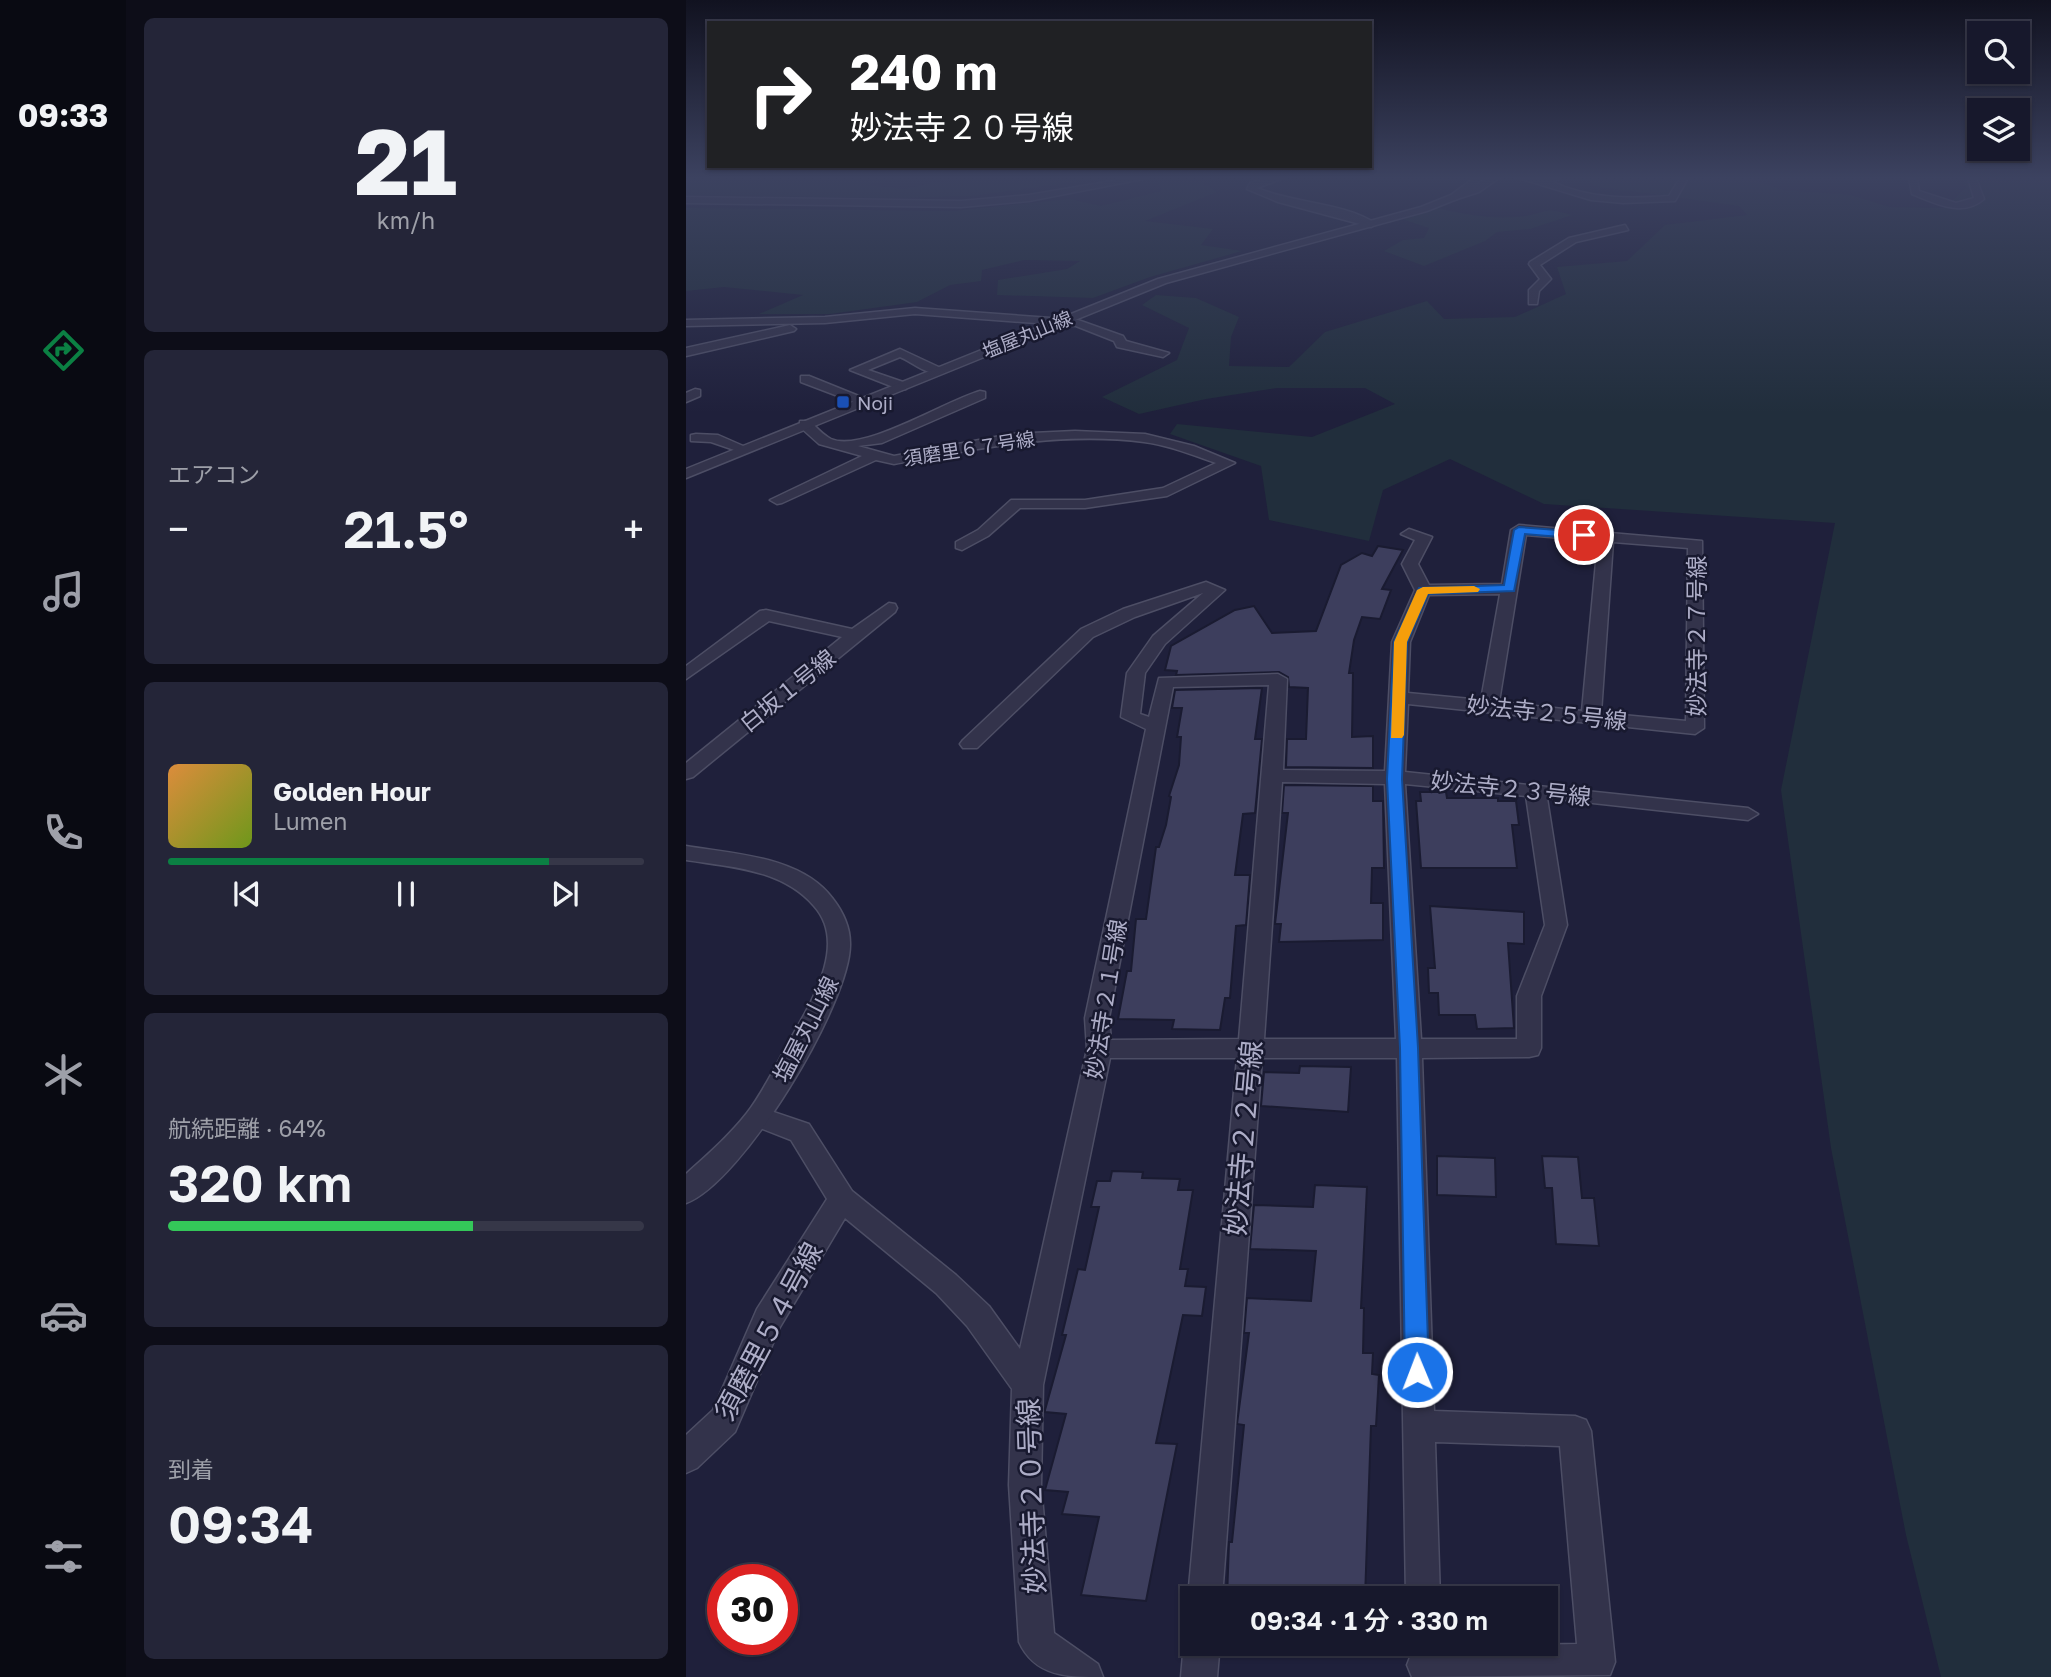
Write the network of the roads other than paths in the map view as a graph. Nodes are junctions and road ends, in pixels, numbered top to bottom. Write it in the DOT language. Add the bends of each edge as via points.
graph roads {
  1 [pos="1252,256"];
  2 [pos="1547,256"];
  3 [pos="1533,302"];
  4 [pos="982,309"];
  5 [pos="825,320"];
  6 [pos="1048,320"];
  7 [pos="1062,321"];
  8 [pos="686,323"];
  9 [pos="686,352"];
  10 [pos="1163,353"];
  11 [pos="939,370"];
  12 [pos="805,379"];
  13 [pos="901,386"];
  14 [pos="980,395"];
  15 [pos="863,401"];
  16 [pos="805,424"];
  17 [pos="696,438"];
  18 [pos="835,444"];
  19 [pos="743,449"];
  20 [pos="875,455"];
  21 [pos="690,470"];
  22 [pos="777,500"];
  23 [pos="1409,534"];
  24 [pos="1606,537"];
  25 [pos="962,545"];
  26 [pos="1510,589"];
  27 [pos="1423,590"];
  28 [pos="889,608"];
  29 [pos="854,635"];
  30 [pos="686,674"];
  31 [pos="1278,678"];
  32 [pos="1398,697"];
  33 [pos="1489,706"];
  34 [pos="1591,717"];
  35 [pos="1156,726"];
  36 [pos="1695,728"];
  37 [pos="970,744"];
  38 [pos="686,773"];
  39 [pos="1273,776"];
  40 [pos="1395,779"];
  41 [pos="1536,792"];
  42 [pos="1748,814"];
  43 [pos="686,853"];
  44 [pos="1409,1048"];
  45 [pos="1099,1049"];
  46 [pos="1250,1049"];
  47 [pos="759,1116"];
  48 [pos="686,1191"];
  49 [pos="842,1199"];
  50 [pos="1028,1385"];
  51 [pos="1418,1426"];
  52 [pos="686,1457"];
  53 [pos="1206,1586"];
  54 [pos="1423,1586"];
  55 [pos="1201,1656"];
  56 [pos="1425,1662"];
  57 [pos="1085,1677"];
  58 [pos="1199,1677"];
  1 -- 7 [label="street, 塩屋丸山線" via="1172,278"];
  2 -- 3 [label="street" via="1534,264 1546,279 1535,290"];
  4 -- 6 [label="street" via="1046,308"];
  5 -- 6 [label="street" via="915,311"];
  5 -- 8 [label="street"];
  5 -- 9 [label="street"];
  6 -- 7 [label="street"];
  7 -- 10 [label="street" via="1109,335 1135,349"];
  7 -- 11 [label="street, 塩屋丸山線"];
  11 -- 13 [label="street, 塩屋丸山線"];
  11 -- 13 [label="street" via="900,353 856,370"];
  12 -- 15 [label="street"];
  13 -- 15 [label="street, 塩屋丸山線"];
  14 -- 18 [label="street" via="877,440"];
  15 -- 16 [label="street, 塩屋丸山線"];
  16 -- 18 [label="street, 須磨里６７号線" via="824,442"];
  16 -- 19 [label="street, 塩屋丸山線"];
  17 -- 19 [label="street" via="713,438"];
  18 -- 20 [label="street, 須磨里６７号線"];
  19 -- 21 [label="street, 塩屋丸山線"];
  20 -- 22 [label="street"];
  20 -- 25 [label="street, 須磨里６７号線" via="908,460 1011,438 1075,435 1145,438 1228,463 1167,492 1085,504 1016,503"];
  23 -- 27 [label="street" via="1424,537 1410,564"];
  24 -- 26 [label="street" via="1519,530"];
  24 -- 34 [label="street"];
  24 -- 36 [label="street, 妙法寺２７号線" via="1696,544"];
  26 -- 27 [label="street"];
  26 -- 33 [label="street"];
  27 -- 32 [label="street" via="1401,642"];
  28 -- 29 [label="street, 白坂１号線"];
  29 -- 30 [label="street" via="766,615"];
  29 -- 38 [label="street, 白坂１号線"];
  31 -- 35 [label="street, 妙法寺２１号線" via="1165,682"];
  31 -- 39 [label="street, 妙法寺２２号線"];
  32 -- 33 [label="street, 妙法寺２５号線"];
  32 -- 40 [label="street"];
  33 -- 34 [label="street, 妙法寺２５号線"];
  34 -- 36 [label="street, 妙法寺２５号線"];
  35 -- 37 [label="street" via="1130,717 1136,673 1159,640 1217,590 1206,587 1129,613 1087,633"];
  35 -- 45 [label="street, 妙法寺２１号線" via="1097,1018"];
  39 -- 40 [label="street, 妙法寺２３号線"];
  39 -- 46 [label="street, 妙法寺２２号線"];
  40 -- 41 [label="street, 妙法寺２３号線"];
  40 -- 44 [label="street"];
  41 -- 42 [label="street, 妙法寺２３号線"];
  41 -- 44 [label="street" via="1556,925 1529,996 1529,1048"];
  43 -- 47 [label="street, 塩屋丸山線" via="783,872 822,900 833,915 840,939 834,977"];
  44 -- 46 [label="street"];
  44 -- 51 [label="street"];
  45 -- 46 [label="street"];
  45 -- 50 [label="street, 妙法寺２１号線"];
  46 -- 53 [label="street, 妙法寺２２号線"];
  47 -- 48 [label="street, 塩屋丸山線"];
  47 -- 49 [label="street, 妙法寺２０号線" via="800,1132"];
  49 -- 50 [label="street, 妙法寺２０号線" via="978,1316"];
  49 -- 52 [label="street, 須磨里５４号線" via="768,1319 724,1421"];
  50 -- 57 [label="street, 妙法寺２０号線" via="1025,1485 1037,1642"];
  51 -- 54 [label="street"];
  51 -- 56 [label="street" via="1575,1431 1597,1662"];
  55 -- 58 [label="street"];
}
